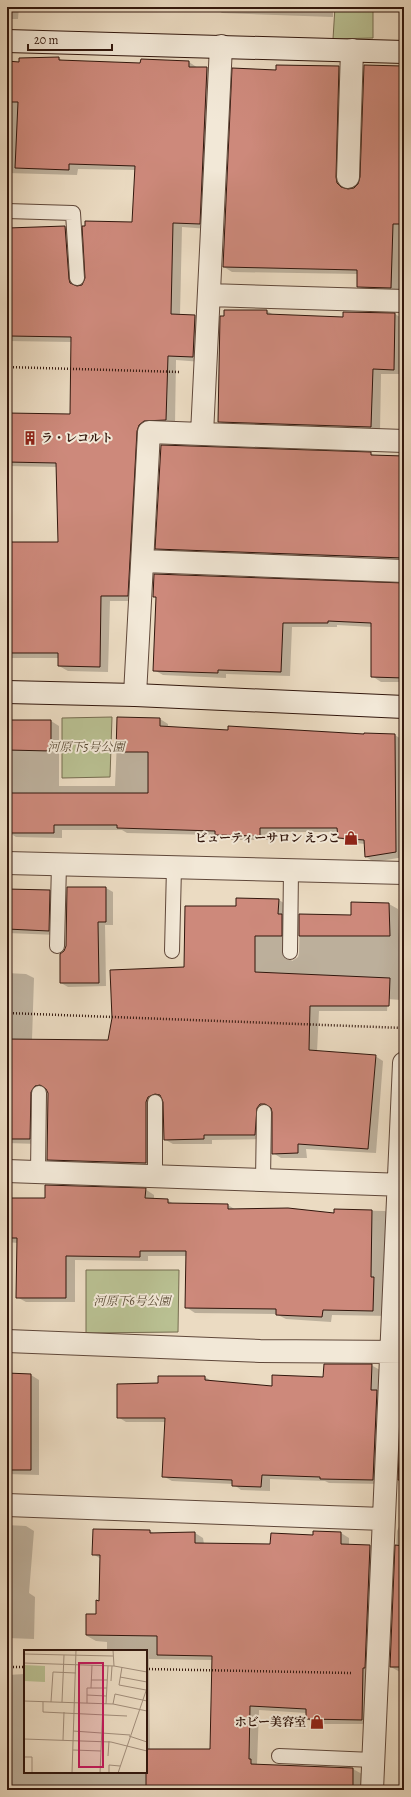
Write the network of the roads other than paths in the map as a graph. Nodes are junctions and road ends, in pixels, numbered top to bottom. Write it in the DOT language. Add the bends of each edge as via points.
graph roads {
  1 [pos="7,40"];
  2 [pos="221,46"];
  3 [pos="352,50"];
  4 [pos="404,52"];
  5 [pos="348,177"];
  6 [pos="7,211"];
  7 [pos="77,278"];
  8 [pos="209,295"];
  9 [pos="404,301"];
  10 [pos="202,434"];
  11 [pos="404,441"];
  12 [pos="143,561"];
  13 [pos="404,571"];
  14 [pos="7,692"];
  15 [pos="135,695"];
  16 [pos="404,707"];
  17 [pos="7,863"];
  18 [pos="59,864"];
  19 [pos="174,867"];
  20 [pos="291,870"];
  21 [pos="404,873"];
  22 [pos="58,946"];
  23 [pos="172,952"];
  24 [pos="290,952"];
  25 [pos="404,1063"];
  26 [pos="39,1093"];
  27 [pos="155,1102"];
  28 [pos="264,1112"];
  29 [pos="7,1171"];
  30 [pos="38,1172"];
  31 [pos="155,1176"];
  32 [pos="263,1180"];
  33 [pos="401,1185"];
  34 [pos="7,1341"];
  35 [pos="397,1352"];
  36 [pos="7,1505"];
  37 [pos="384,1519"];
  38 [pos="279,1756"];
  39 [pos="374,1760"];
  40 [pos="372,1790"];
  1 -- 2 [label="street"];
  2 -- 3 [label="street"];
  2 -- 8 [label="street"];
  3 -- 4 [label="street"];
  3 -- 5 [label="street"];
  6 -- 7 [label="lane" via="73,213"];
  8 -- 9 [label="street"];
  8 -- 10 [label="street"];
  10 -- 11 [label="street"];
  10 -- 12 [label="street" via="150,432"];
  12 -- 13 [label="street"];
  12 -- 15 [label="street"];
  14 -- 15 [label="street"];
  15 -- 16 [label="street"];
  17 -- 18 [label="street"];
  18 -- 19 [label="street"];
  18 -- 22 [label="lane"];
  19 -- 20 [label="street"];
  19 -- 23 [label="lane"];
  20 -- 21 [label="street"];
  20 -- 24 [label="lane"];
  25 -- 33 [label="street"];
  26 -- 30 [label="lane"];
  27 -- 31 [label="lane"];
  28 -- 32 [label="lane"];
  29 -- 30 [label="street"];
  30 -- 31 [label="street"];
  31 -- 32 [label="street"];
  32 -- 33 [label="street"];
  33 -- 35 [label="street"];
  34 -- 35 [label="street" via="260,1351"];
  35 -- 37 [label="street"];
  36 -- 37 [label="street"];
  37 -- 39 [label="street"];
  38 -- 39 [label="lane"];
  39 -- 40 [label="street"];
}
